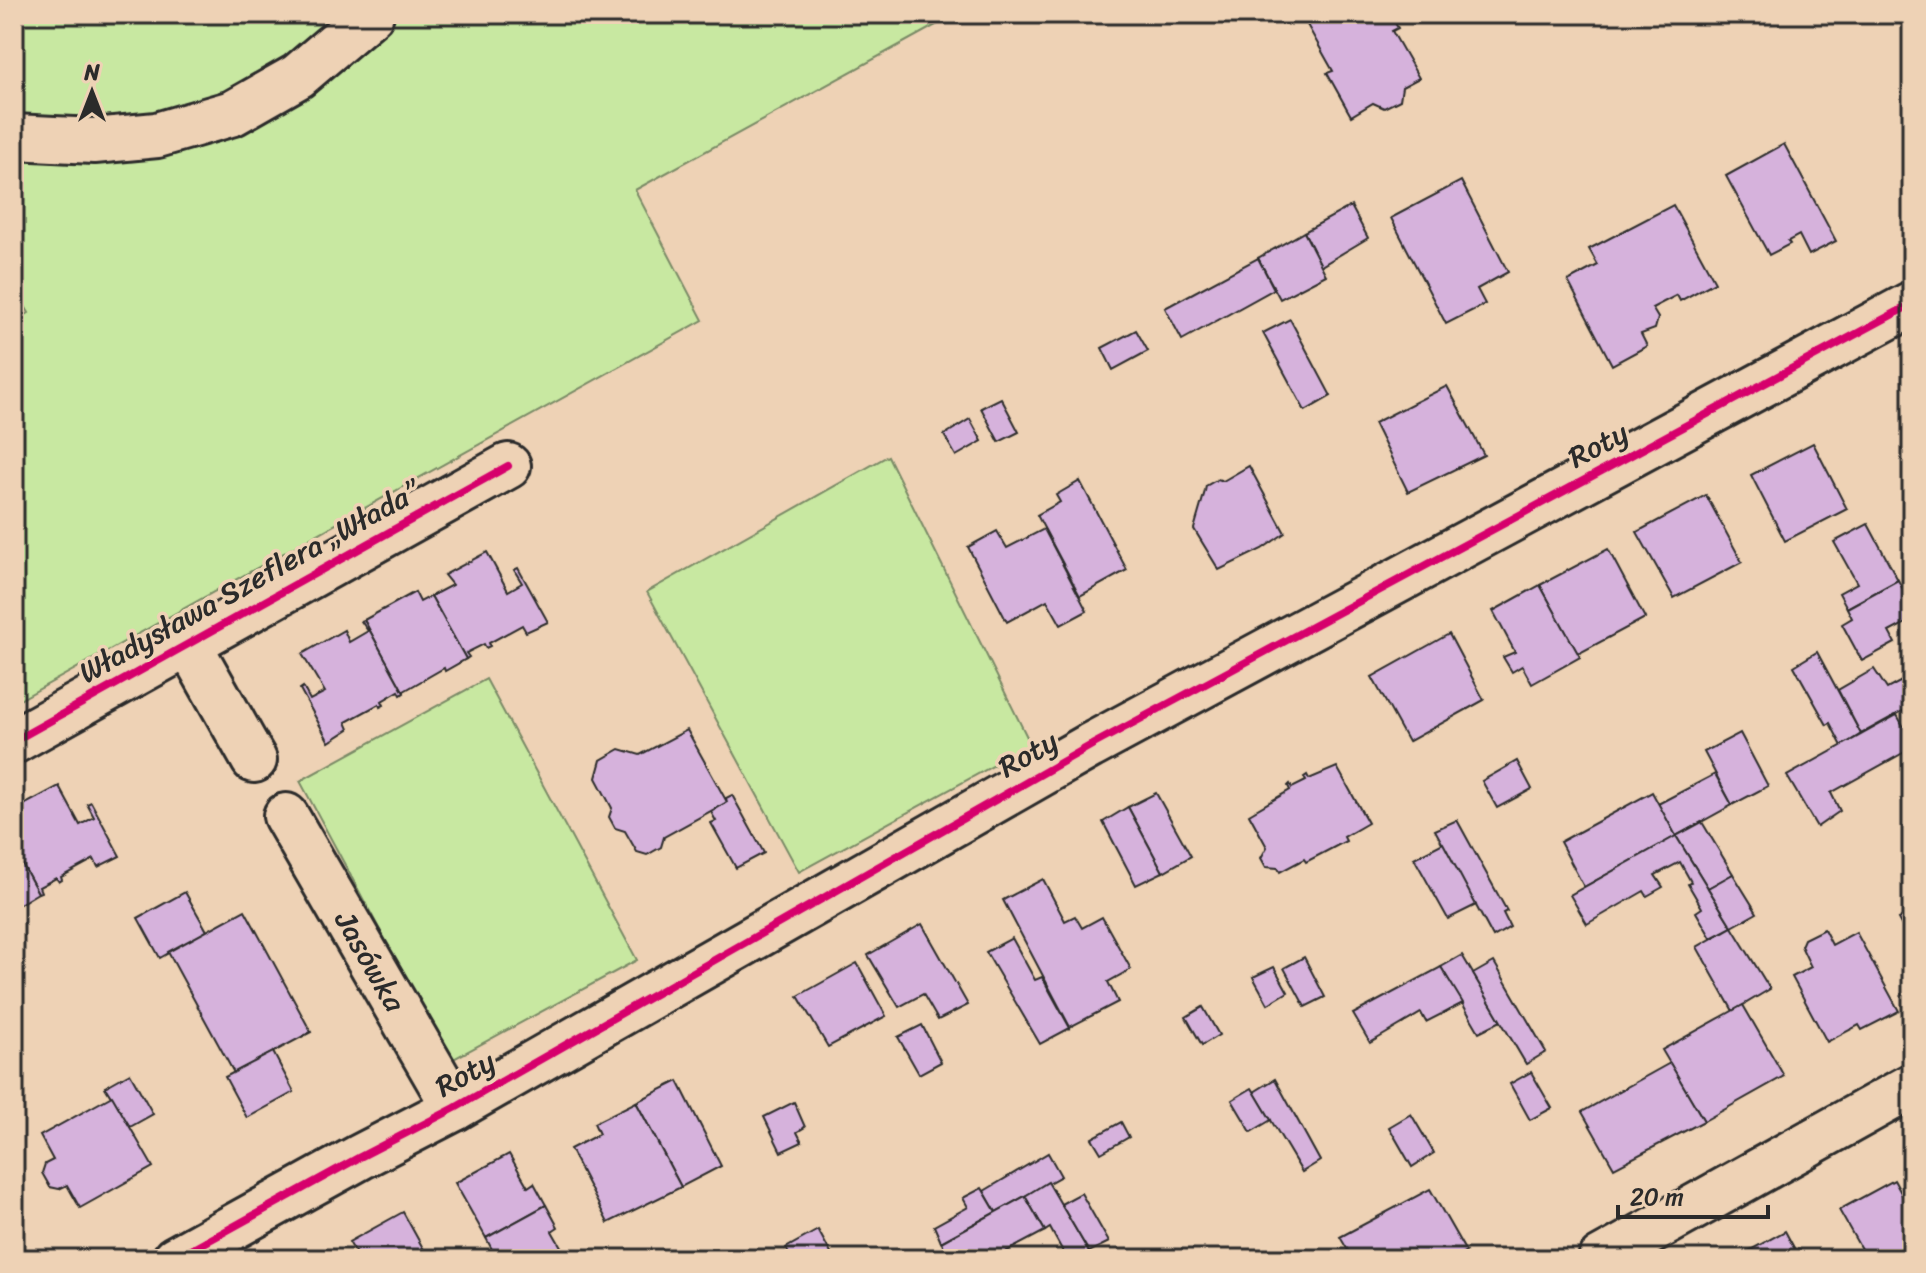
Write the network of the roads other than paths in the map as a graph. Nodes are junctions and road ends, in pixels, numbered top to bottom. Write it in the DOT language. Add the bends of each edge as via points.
graph roads {
  1 [pos="371,14"];
  2 [pos="14,137"];
  3 [pos="1912,304"];
  4 [pos="508,466"];
  5 [pos="188,643"];
  6 [pos="14,741"];
  7 [pos="254,760"];
  8 [pos="286,816"];
  9 [pos="1912,1086"];
  10 [pos="455,1108"];
  11 [pos="175,1259"];
  12 [pos="1601,1259"];
  1 -- 2 [label="street" via="298,76 233,113 157,135 94,141"];
  3 -- 10 [label="street, Roty" via="1090,746"];
  4 -- 5 [label="street, Władysława Szeflera „Włada”"];
  5 -- 6 [label="street, Władysława Szeflera „Włada”"];
  5 -- 7 [label="street"];
  8 -- 10 [label="street, Jasówka"];
  9 -- 12 [label="street"];
  10 -- 11 [label="street, Roty"];
}
